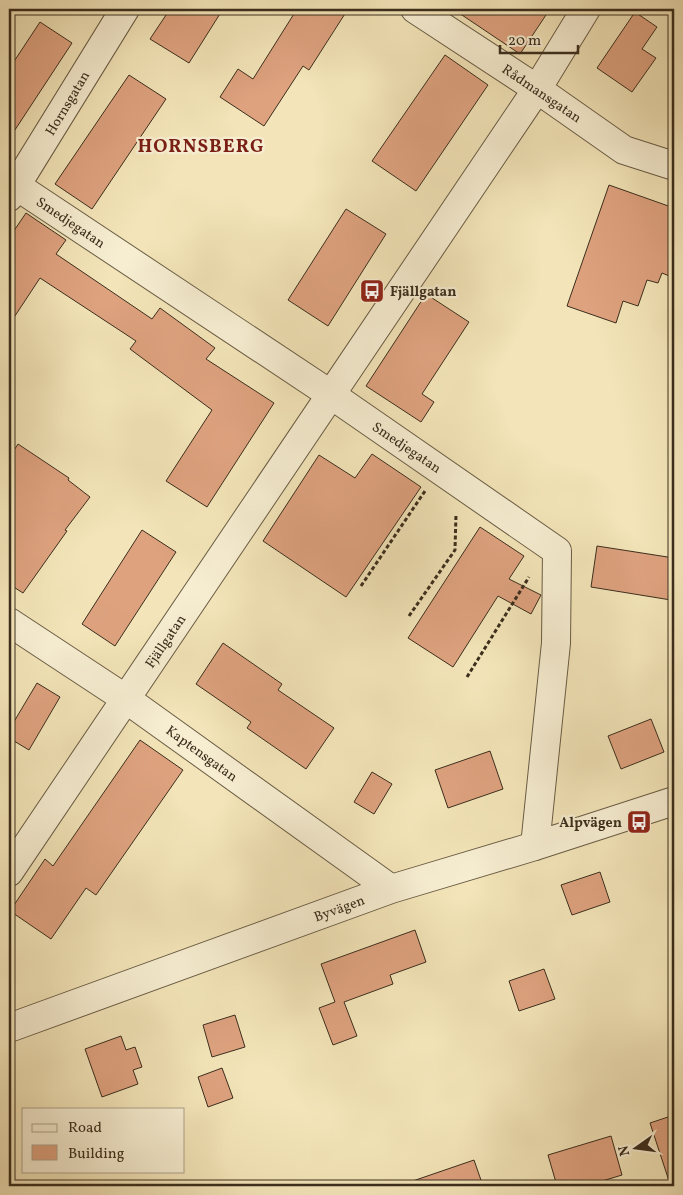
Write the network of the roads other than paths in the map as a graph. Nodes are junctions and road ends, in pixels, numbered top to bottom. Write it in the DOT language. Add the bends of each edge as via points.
graph roads {
  1 [pos="125,9"];
  2 [pos="415,9"];
  3 [pos="586,9"];
  4 [pos="537,89"];
  5 [pos="674,166"];
  6 [pos="11,188"];
  7 [pos="330,394"];
  8 [pos="9,622"];
  9 [pos="126,699"];
  10 [pos="674,800"];
  11 [pos="535,846"];
  12 [pos="9,872"];
  13 [pos="391,889"];
  14 [pos="9,1028"];
  1 -- 6 [label="street, Hornsgatan"];
  2 -- 4 [label="street, Rådmansgatan"];
  3 -- 4 [label="street, Fjällgatan"];
  4 -- 5 [label="street, Rådmansgatan" via="624,150"];
  4 -- 7 [label="street, Fjällgatan"];
  6 -- 7 [label="street, Smedjegatan"];
  7 -- 9 [label="street, Fjällgatan"];
  7 -- 11 [label="street, Smedjegatan" via="557,550 556,643"];
  8 -- 9 [label="street, Kaptensgatan"];
  9 -- 12 [label="street, Fjällgatan"];
  9 -- 13 [label="street, Kaptensgatan"];
  10 -- 11 [label="street, Byvägen"];
  11 -- 13 [label="street, Byvägen"];
  13 -- 14 [label="street, Byvägen"];
}
